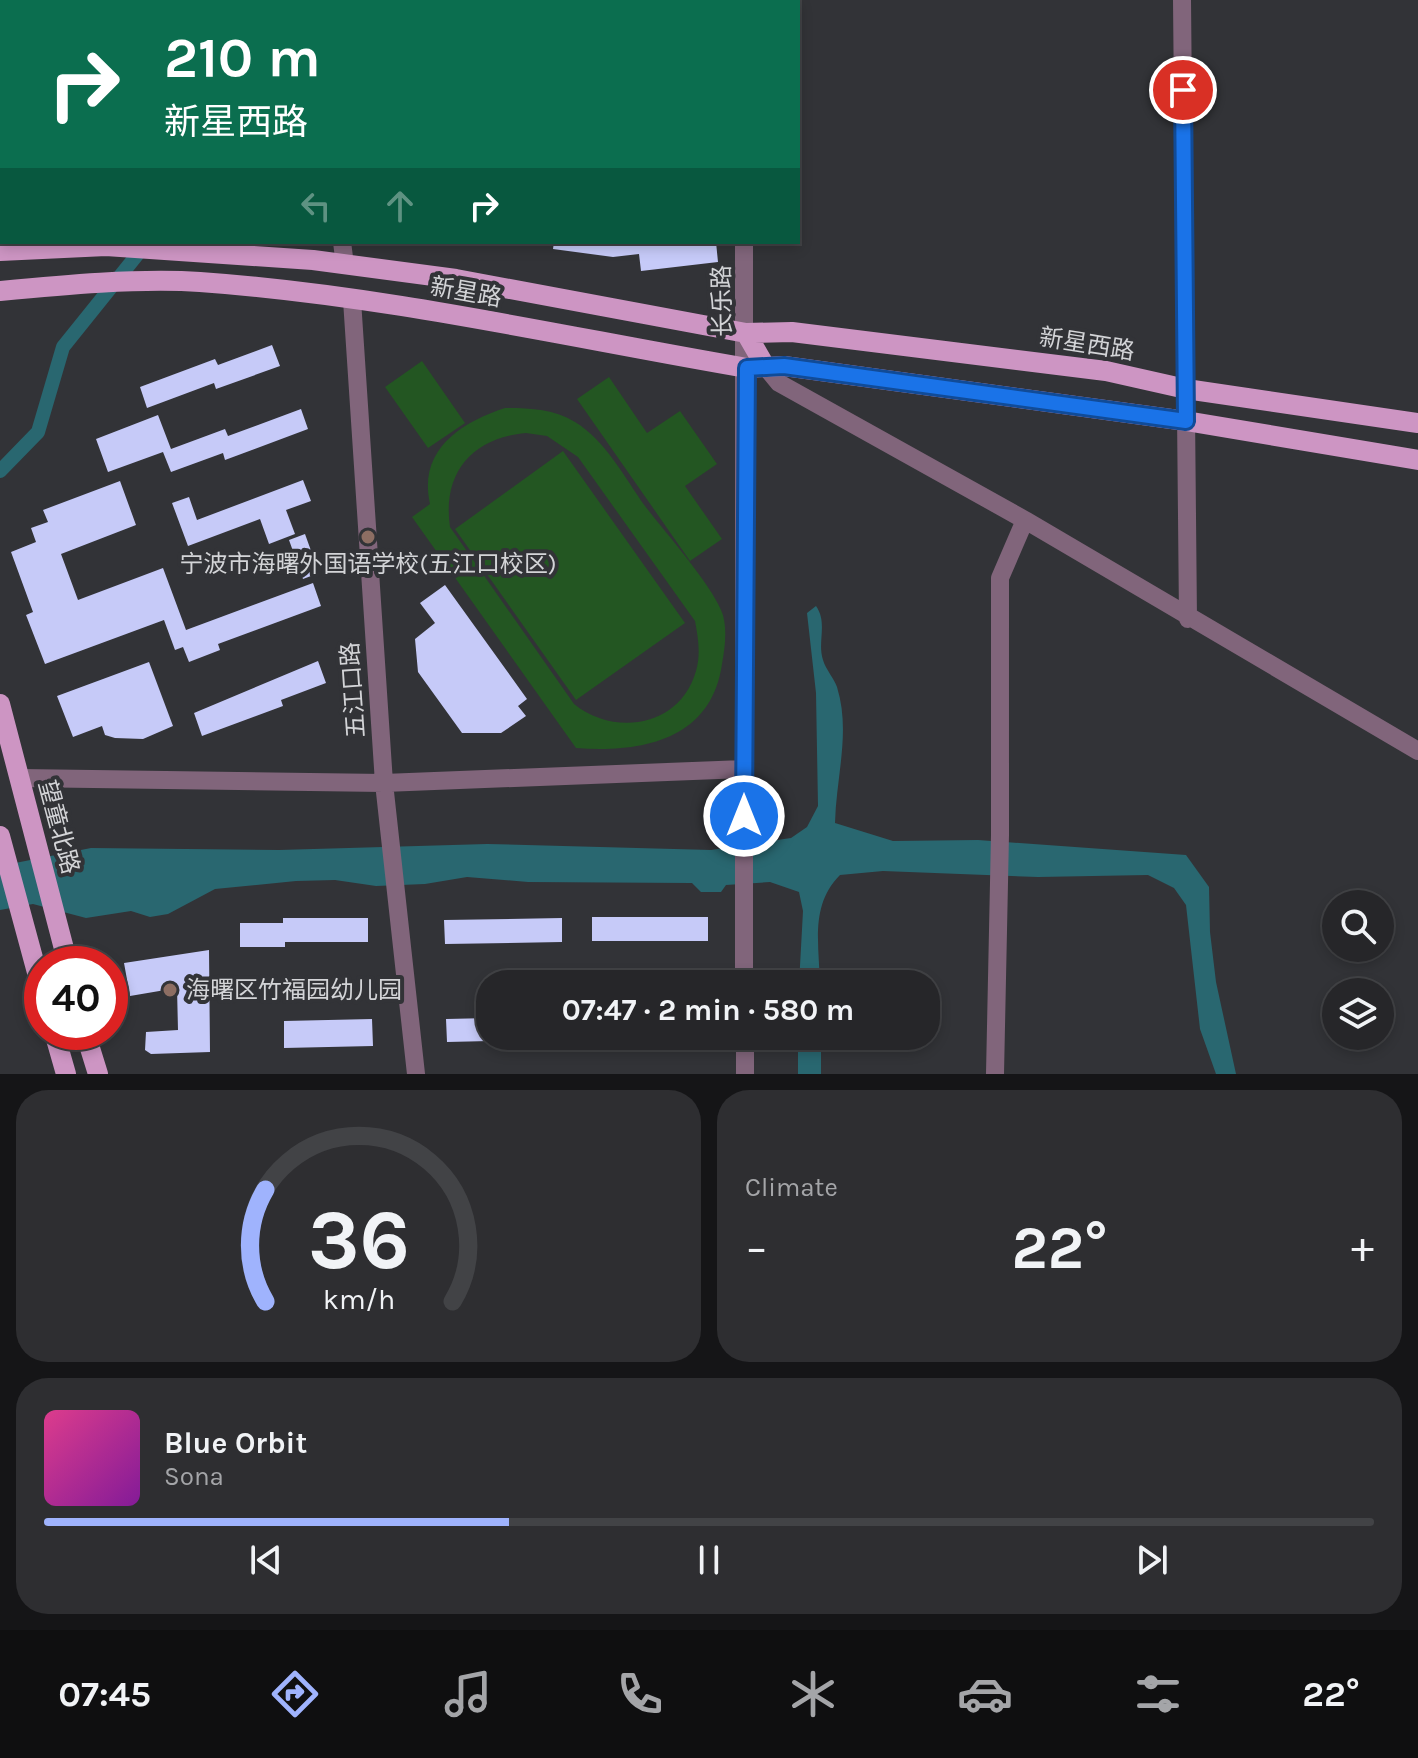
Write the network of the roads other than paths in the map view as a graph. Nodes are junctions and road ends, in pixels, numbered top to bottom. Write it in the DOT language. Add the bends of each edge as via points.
graph roads {
  1 [pos="1182,0"];
  2 [pos="342,244"];
  3 [pos="744,244"];
  4 [pos="0,251"];
  5 [pos="345,265"];
  6 [pos="0,291"];
  7 [pos="352,300"];
  8 [pos="746,333"];
  9 [pos="756,367"];
  10 [pos="1186,389"];
  11 [pos="1186,421"];
  12 [pos="1418,423"];
  13 [pos="1418,460"];
  14 [pos="1025,520"];
  15 [pos="1188,619"];
  16 [pos="0,704"];
  17 [pos="1418,751"];
  18 [pos="744,769"];
  19 [pos="20,778"];
  20 [pos="384,783"];
  21 [pos="0,836"];
  22 [pos="30,946"];
  23 [pos="63,946"];
  24 [pos="744,970"];
  25 [pos="59,1050"];
  26 [pos="91,1050"];
  27 [pos="745,1050"];
  28 [pos="66,1074"];
  29 [pos="98,1074"];
  30 [pos="416,1074"];
  31 [pos="745,1074"];
  32 [pos="995,1074"];
  1 -- 10 [label="street"];
  2 -- 5 [label="street"];
  3 -- 8 [label="street, 长乐路"];
  4 -- 5 [label="main road, 新星西路" via="182,248"];
  5 -- 8 [label="main road, 新星西路" via="456,279"];
  6 -- 7 [label="main road, 新星路" via="198,282"];
  7 -- 9 [label="main road, 新星路"];
  7 -- 20 [label="street, 五江口路"];
  8 -- 9 [label="main road"];
  8 -- 10 [label="main road, 新星西路" via="792,332 1091,369"];
  9 -- 11 [label="main road"];
  9 -- 14 [label="street"];
  9 -- 18 [label="street, 长乐路"];
  10 -- 11 [label="street"];
  10 -- 12 [label="main road, 新星西路"];
  11 -- 13 [label="main road"];
  11 -- 15 [label="street"];
  14 -- 15 [label="street"];
  14 -- 32 [label="street" via="1000,578"];
  15 -- 17 [label="street"];
  16 -- 19 [label="main road, 望童北路"];
  18 -- 20 [label="street"];
  18 -- 24 [label="street, 长乐路"];
  19 -- 20 [label="street"];
  19 -- 23 [label="main road, 望童北路"];
  20 -- 30 [label="street, 五江口路"];
  21 -- 22 [label="main road"];
  25 -- 28 [label="main road"];
  26 -- 29 [label="main road"];
  27 -- 31 [label="street"];
}
